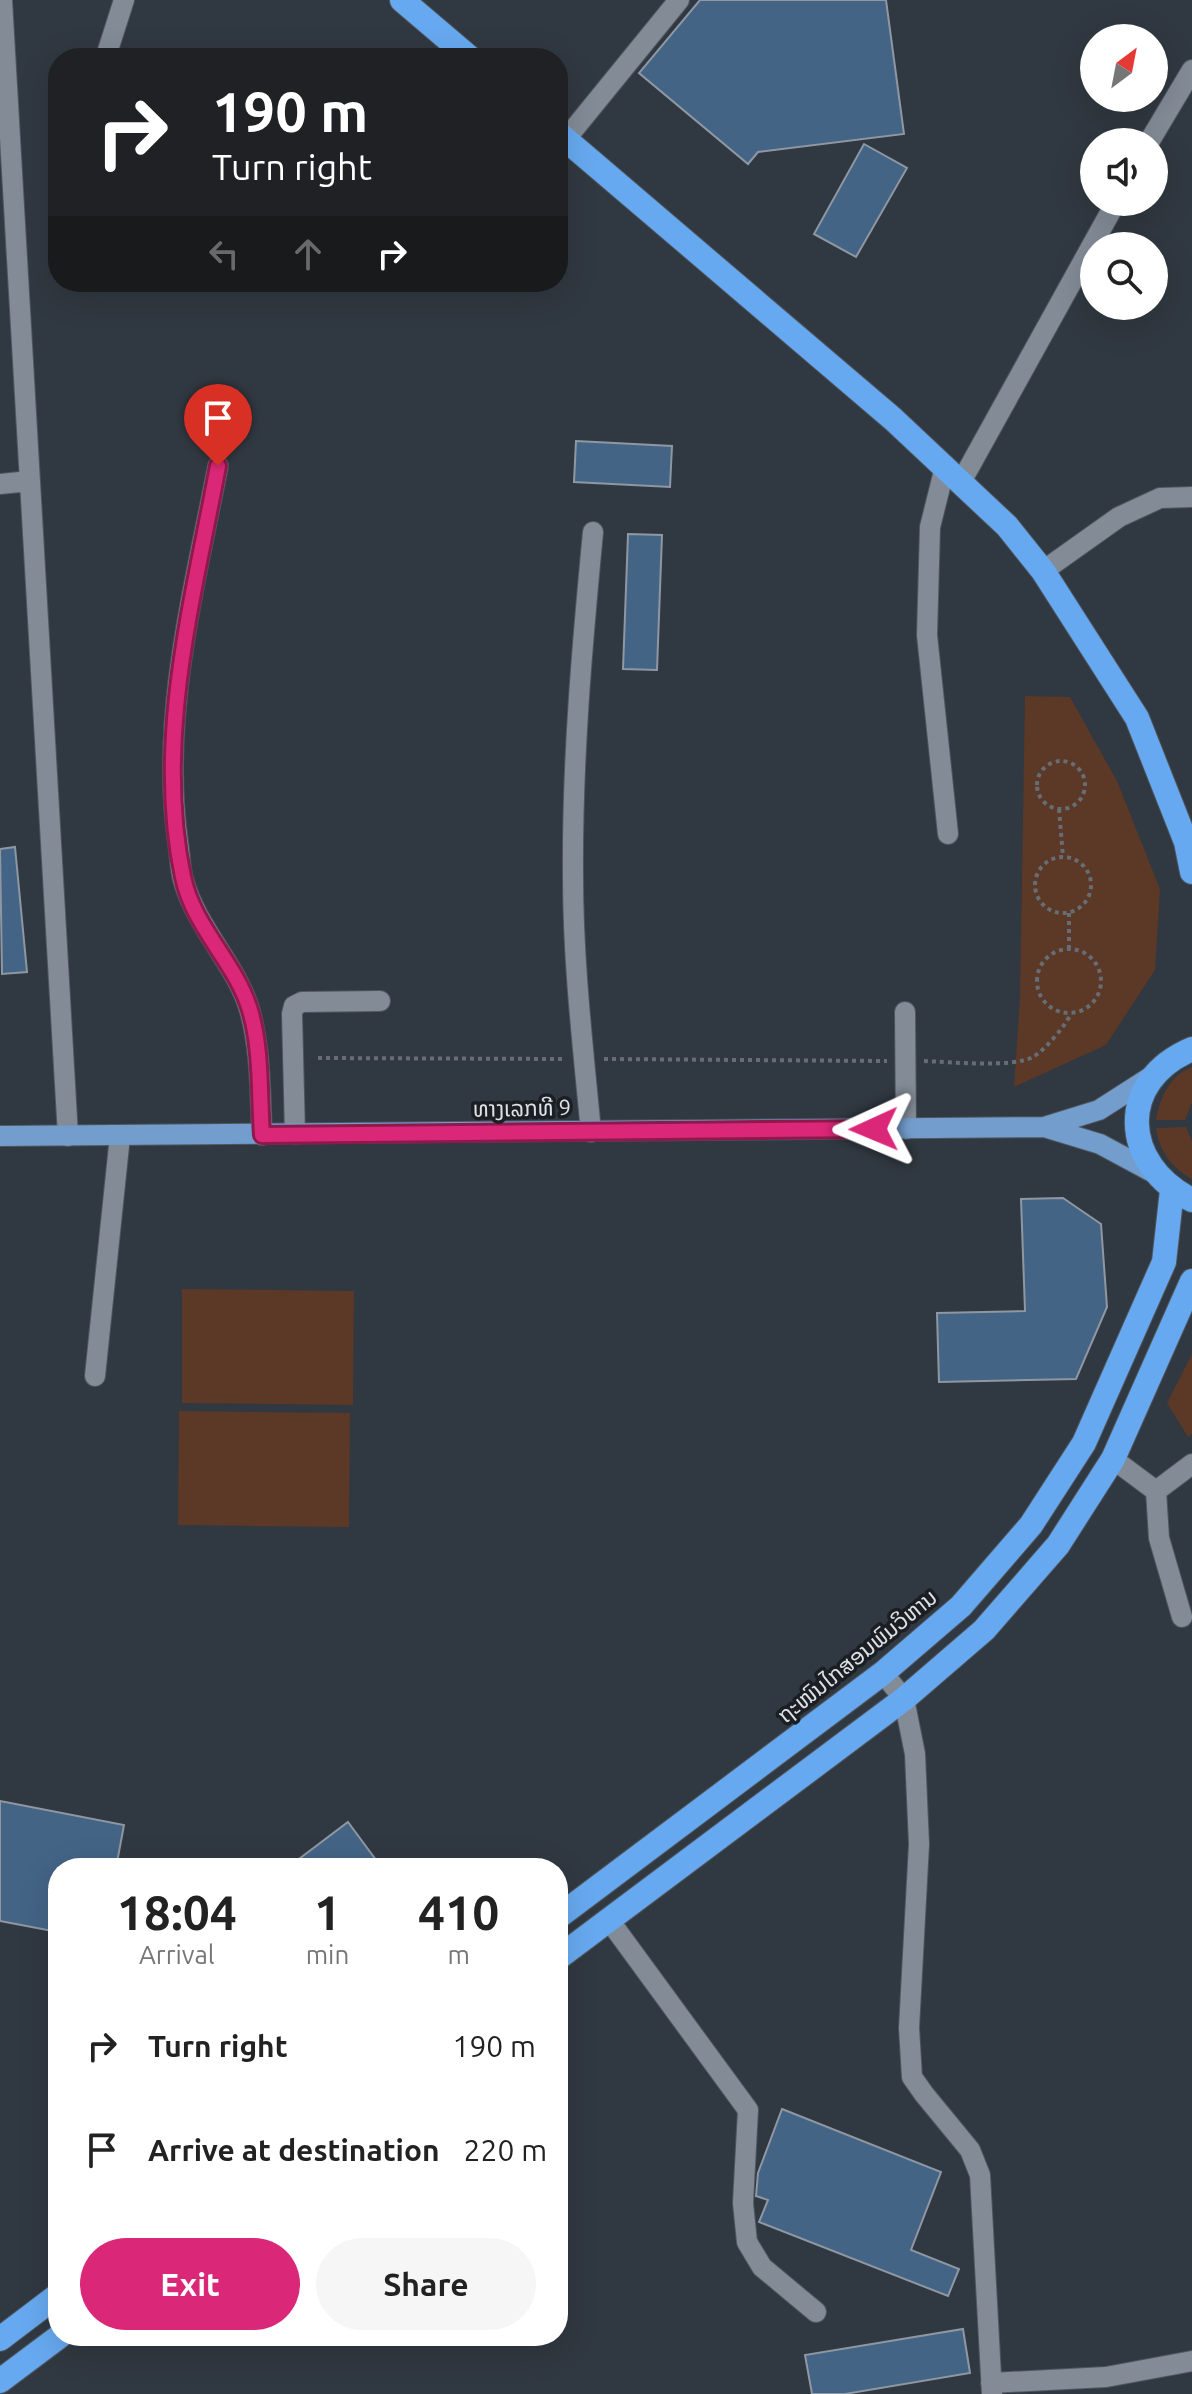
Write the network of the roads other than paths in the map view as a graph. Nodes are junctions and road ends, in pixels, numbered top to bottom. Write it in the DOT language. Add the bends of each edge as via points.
graph roads {
  1 [pos="2,0"];
  2 [pos="124,0"];
  3 [pos="402,0"];
  4 [pos="679,0"];
  5 [pos="109,48"];
  6 [pos="458,48"];
  7 [pos="1192,69"];
  8 [pos="1157,128"];
  9 [pos="568,129"];
  10 [pos="568,141"];
  11 [pos="1108,216"];
  12 [pos="8,258"];
  13 [pos="218,466"];
  14 [pos="953,475"];
  15 [pos="30,481"];
  16 [pos="0,484"];
  17 [pos="1192,497"];
  18 [pos="593,532"];
  19 [pos="1043,571"];
  20 [pos="948,834"];
  21 [pos="1192,872"];
  22 [pos="380,1001"];
  23 [pos="905,1012"];
  24 [pos="1192,1028"];
  25 [pos="1182,1053"];
  26 [pos="1152,1076"];
  27 [pos="1044,1127"];
  28 [pos="906,1129"];
  29 [pos="591,1132"];
  30 [pos="295,1134"];
  31 [pos="262,1135"];
  32 [pos="0,1136"];
  33 [pos="68,1136"];
  34 [pos="120,1136"];
  35 [pos="1154,1173"];
  36 [pos="1182,1195"];
  37 [pos="1192,1281"];
  38 [pos="95,1376"];
  39 [pos="1113,1459"];
  40 [pos="1192,1464"];
  41 [pos="1156,1491"];
  42 [pos="1182,1617"];
  43 [pos="883,1673"];
  44 [pos="904,1699"];
  45 [pos="568,1909"];
  46 [pos="609,1920"];
  47 [pos="568,1951"];
  48 [pos="48,2303"];
  49 [pos="816,2312"];
  50 [pos="0,2339"];
  51 [pos="48,2345"];
  52 [pos="1192,2361"];
  53 [pos="0,2381"];
  54 [pos="992,2388"];
  1 -- 12 [label="street"];
  2 -- 5 [label="street"];
  3 -- 6 [label="highway"];
  4 -- 9 [label="street"];
  7 -- 8 [label="street"];
  10 -- 14 [label="highway"];
  11 -- 14 [label="street"];
  12 -- 15 [label="street"];
  13 -- 31 [label="street" via="184,638 173,810 183,880 203,928 249,1007"];
  14 -- 19 [label="highway" via="1007,526"];
  14 -- 20 [label="street" via="930,527 927,635"];
  15 -- 16 [label="street"];
  15 -- 33 [label="street"];
  17 -- 19 [label="street" via="1160,498 1119,517"];
  18 -- 29 [label="street" via="573,878"];
  19 -- 21 [label="highway" via="1137,718 1186,842"];
  22 -- 30 [label="street" via="294,1006"];
  23 -- 28 [label="street"];
  24 -- 25 [label="highway"];
  25 -- 26 [label="highway"];
  26 -- 27 [label="main road, ທາງເລກທີ 9" via="1099,1110"];
  26 -- 35 [label="highway" via="1137,1125 1141,1150"];
  27 -- 28 [label="main road, ທາງເລກທີ 9"];
  27 -- 35 [label="main road, ທາງເລກທີ 9" via="1100,1144"];
  28 -- 29 [label="main road, ທາງເລກທີ 9"];
  29 -- 30 [label="main road, ທາງເລກທີ 9"];
  30 -- 31 [label="main road, ທາງເລກທີ 9"];
  31 -- 34 [label="main road, ທາງເລກທີ 9"];
  32 -- 33 [label="main road, ທາງເລກທີ 9"];
  33 -- 34 [label="main road, ທາງເລກທີ 9"];
  34 -- 38 [label="street"];
  35 -- 36 [label="highway"];
  36 -- 43 [label="highway, ຖະໜົນໄກສອນພົມວິຫານ" via="1164,1262 1084,1443 1031,1525 961,1606"];
  37 -- 39 [label="highway"];
  39 -- 41 [label="street"];
  39 -- 44 [label="highway" via="1058,1545 984,1630"];
  40 -- 41 [label="street"];
  41 -- 42 [label="street" via="1159,1538"];
  43 -- 44 [label="street"];
  43 -- 45 [label="highway, ຖະໜົນໄກສອນພົມວິຫານ"];
  44 -- 46 [label="highway"];
  44 -- 54 [label="street" via="915,1754 919,1844 909,2028 912,2077 970,2150 980,2175"];
  46 -- 47 [label="highway"];
  46 -- 49 [label="street" via="748,2110 743,2203 747,2242 762,2267"];
  48 -- 50 [label="highway"];
  51 -- 53 [label="highway"];
  52 -- 54 [label="street" via="1106,2377"];
}
